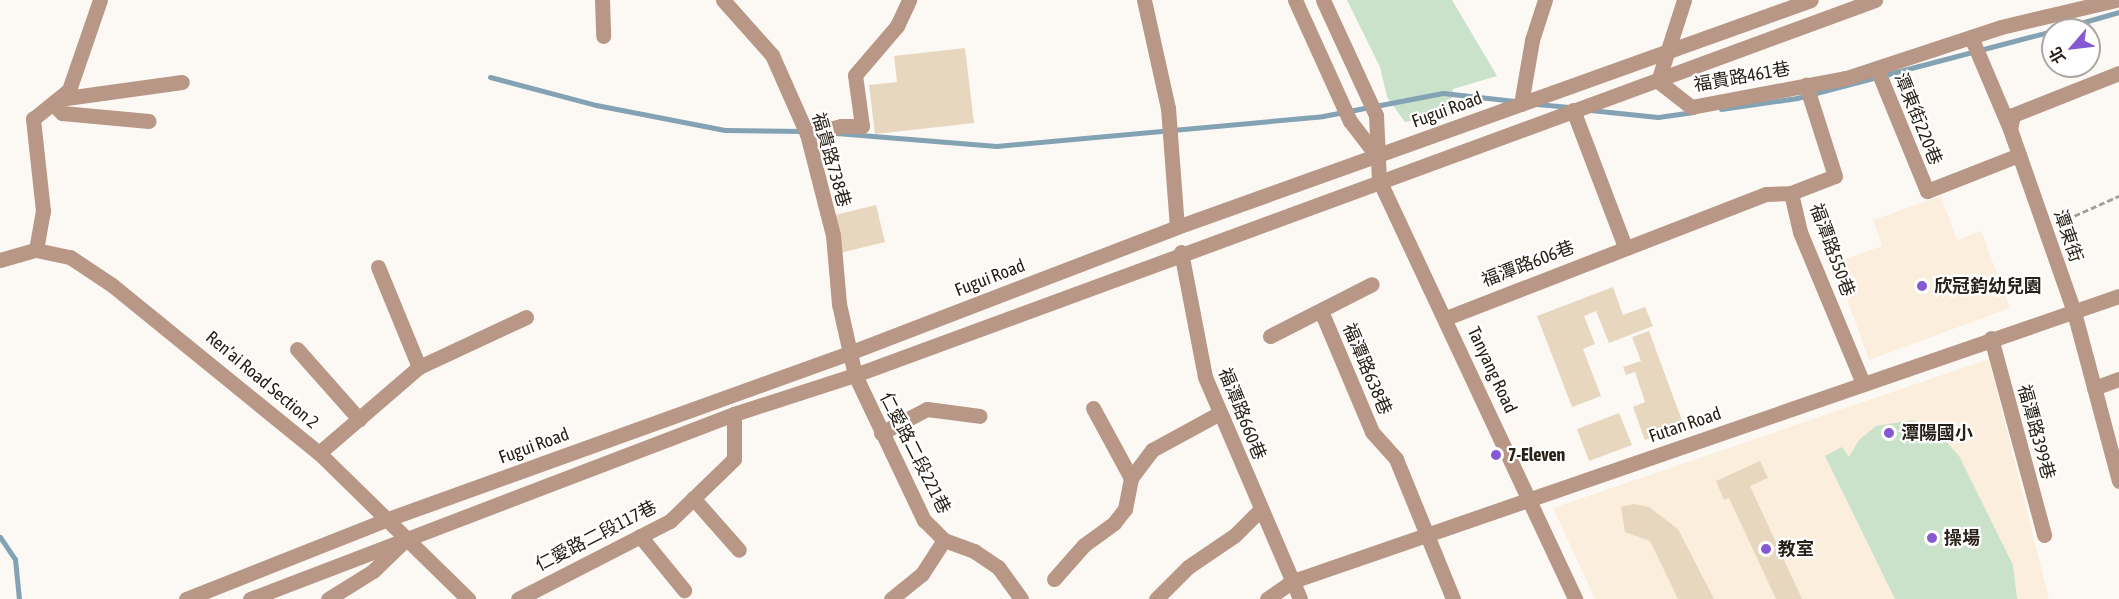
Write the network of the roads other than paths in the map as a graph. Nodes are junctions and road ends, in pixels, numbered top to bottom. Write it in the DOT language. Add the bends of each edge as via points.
graph roads {
  1 [pos="100,0"];
  2 [pos="602,0"];
  3 [pos="723,0"];
  4 [pos="909,0"];
  5 [pos="1144,0"];
  6 [pos="1295,0"];
  7 [pos="1323,0"];
  8 [pos="1545,0"];
  9 [pos="1684,0"];
  10 [pos="1811,0"];
  11 [pos="1875,0"];
  12 [pos="2115,0"];
  13 [pos="603,36"];
  14 [pos="1971,37"];
  15 [pos="1669,52"];
  16 [pos="1876,69"];
  17 [pos="2119,73"];
  18 [pos="1658,81"];
  19 [pos="182,82"];
  20 [pos="1806,85"];
  21 [pos="56,102"];
  22 [pos="1521,104"];
  23 [pos="1573,110"];
  24 [pos="149,121"];
  25 [pos="2010,129"];
  26 [pos="807,134"];
  27 [pos="2019,155"];
  28 [pos="1377,156"];
  29 [pos="1379,180"];
  30 [pos="1791,193"];
  31 [pos="1177,227"];
  32 [pos="1625,248"];
  33 [pos="36,250"];
  34 [pos="1181,252"];
  35 [pos="0,260"];
  36 [pos="378,267"];
  37 [pos="1372,284"];
  38 [pos="2119,296"];
  39 [pos="1320,311"];
  40 [pos="2074,312"];
  41 [pos="526,317"];
  42 [pos="1446,318"];
  43 [pos="1270,336"];
  44 [pos="1991,338"];
  45 [pos="297,350"];
  46 [pos="849,353"];
  47 [pos="419,367"];
  48 [pos="855,375"];
  49 [pos="2119,379"];
  50 [pos="1863,383"];
  51 [pos="2094,388"];
  52 [pos="1093,408"];
  53 [pos="1220,413"];
  54 [pos="734,414"];
  55 [pos="980,416"];
  56 [pos="359,419"];
  57 [pos="881,432"];
  58 [pos="319,453"];
  59 [pos="1131,478"];
  60 [pos="2119,481"];
  61 [pos="693,498"];
  62 [pos="1531,500"];
  63 [pos="1260,510"];
  64 [pos="388,519"];
  65 [pos="2044,535"];
  66 [pos="640,536"];
  67 [pos="1426,537"];
  68 [pos="408,538"];
  69 [pos="944,540"];
  70 [pos="739,550"];
  71 [pos="1054,579"];
  72 [pos="1293,582"];
  73 [pos="684,590"];
  74 [pos="186,599"];
  75 [pos="250,599"];
  76 [pos="328,599"];
  77 [pos="468,599"];
  78 [pos="518,599"];
  79 [pos="891,599"];
  80 [pos="1021,599"];
  81 [pos="1156,599"];
  82 [pos="1267,599"];
  83 [pos="1300,599"];
  84 [pos="1453,599"];
  85 [pos="1575,599"];
  1 -- 21 [label="street" via="69,90"];
  2 -- 13 [label="street"];
  3 -- 26 [label="street, 福貴路738巷" via="772,56"];
  4 -- 26 [label="street" via="897,26 855,75 862,126 841,126"];
  5 -- 31 [label="street" via="1168,108"];
  6 -- 28 [label="street" via="1350,121"];
  7 -- 28 [label="street, Tanyang Road" via="1376,115"];
  8 -- 22 [label="street" via="1532,40"];
  9 -- 15 [label="street"];
  10 -- 15 [label="street, Fugui Road"];
  11 -- 18 [label="street"];
  12 -- 14 [label="street, 福貴路461巷"];
  14 -- 16 [label="street, 福貴路461巷"];
  14 -- 25 [label="street, 潭東街"];
  15 -- 18 [label="street"];
  15 -- 22 [label="street, Fugui Road"];
  16 -- 20 [label="street, 福貴路461巷"];
  16 -- 27 [label="street, 潭東街220巷" via="1926,191"];
  17 -- 25 [label="street" via="2013,116"];
  18 -- 20 [label="street, 福貴路461巷" via="1692,107"];
  18 -- 23 [label="street"];
  19 -- 21 [label="street"];
  20 -- 30 [label="street" via="1835,176"];
  21 -- 24 [label="street" via="62,113"];
  21 -- 33 [label="street" via="33,119 43,211"];
  22 -- 28 [label="street, Fugui Road"];
  23 -- 29 [label="street"];
  23 -- 32 [label="street"];
  25 -- 27 [label="street, 潭東街"];
  26 -- 46 [label="street, 福貴路738巷" via="832,235"];
  27 -- 40 [label="street, 潭東街"];
  28 -- 29 [label="street, Tanyang Road"];
  28 -- 31 [label="street, Fugui Road"];
  29 -- 34 [label="street"];
  29 -- 42 [label="street, Tanyang Road"];
  30 -- 32 [label="street, 福潭路550巷" via="1766,194"];
  30 -- 50 [label="street, 福潭路550巷" via="1800,232"];
  31 -- 46 [label="street, Fugui Road"];
  32 -- 42 [label="street, 福潭路606巷"];
  33 -- 35 [label="street, Ren’ai Road Section 2"];
  33 -- 58 [label="street, Ren’ai Road Section 2" via="70,257 112,285"];
  34 -- 48 [label="street"];
  34 -- 53 [label="street, 福潭路660巷" via="1205,377"];
  36 -- 47 [label="street"];
  37 -- 39 [label="street"];
  38 -- 40 [label="street, Futan Road"];
  39 -- 43 [label="street"];
  39 -- 67 [label="street, 福潭路638巷" via="1372,432 1396,459"];
  40 -- 44 [label="street, Futan Road"];
  40 -- 51 [label="street, 潭東街"];
  41 -- 47 [label="street"];
  42 -- 62 [label="street, Tanyang Road"];
  44 -- 50 [label="street, Futan Road"];
  44 -- 65 [label="street, 福潭路399巷"];
  45 -- 56 [label="street"];
  46 -- 48 [label="street, 仁愛路二段221巷"];
  46 -- 64 [label="street, Fugui Road"];
  47 -- 56 [label="street"];
  48 -- 54 [label="street"];
  48 -- 57 [label="street, 仁愛路二段221巷"];
  49 -- 51 [label="street"];
  50 -- 62 [label="street, Futan Road"];
  51 -- 60 [label="street, 潭東街"];
  52 -- 59 [label="street"];
  53 -- 59 [label="street" via="1152,450"];
  53 -- 63 [label="street, 福潭路660巷"];
  54 -- 61 [label="street, 仁愛路二段117巷" via="734,459"];
  54 -- 68 [label="street"];
  55 -- 57 [label="street" via="927,409"];
  56 -- 58 [label="street"];
  57 -- 69 [label="street, 仁愛路二段221巷" via="924,520"];
  58 -- 64 [label="street, Ren’ai Road Section 2"];
  59 -- 71 [label="street" via="1125,508 1114,523 1084,545"];
  61 -- 66 [label="street, 仁愛路二段117巷" via="670,521"];
  61 -- 70 [label="street"];
  62 -- 67 [label="street, Futan Road"];
  62 -- 85 [label="street, Tanyang Road"];
  63 -- 72 [label="street, 福潭路660巷"];
  63 -- 81 [label="street" via="1235,535 1188,567"];
  64 -- 68 [label="street, Ren’ai Road Section 2"];
  64 -- 74 [label="street, Fugui Road"];
  66 -- 73 [label="street"];
  66 -- 78 [label="street, 仁愛路二段117巷"];
  67 -- 72 [label="street, Futan Road"];
  67 -- 84 [label="street, 福潭路638巷"];
  68 -- 75 [label="street"];
  68 -- 76 [label="street" via="373,571"];
  68 -- 77 [label="street, Ren’ai Road Section 2"];
  69 -- 79 [label="street" via="922,574"];
  69 -- 80 [label="street, 仁愛路二段221巷" via="998,567"];
  72 -- 82 [label="street, Futan Road"];
  72 -- 83 [label="street, 福潭路660巷"];
}
